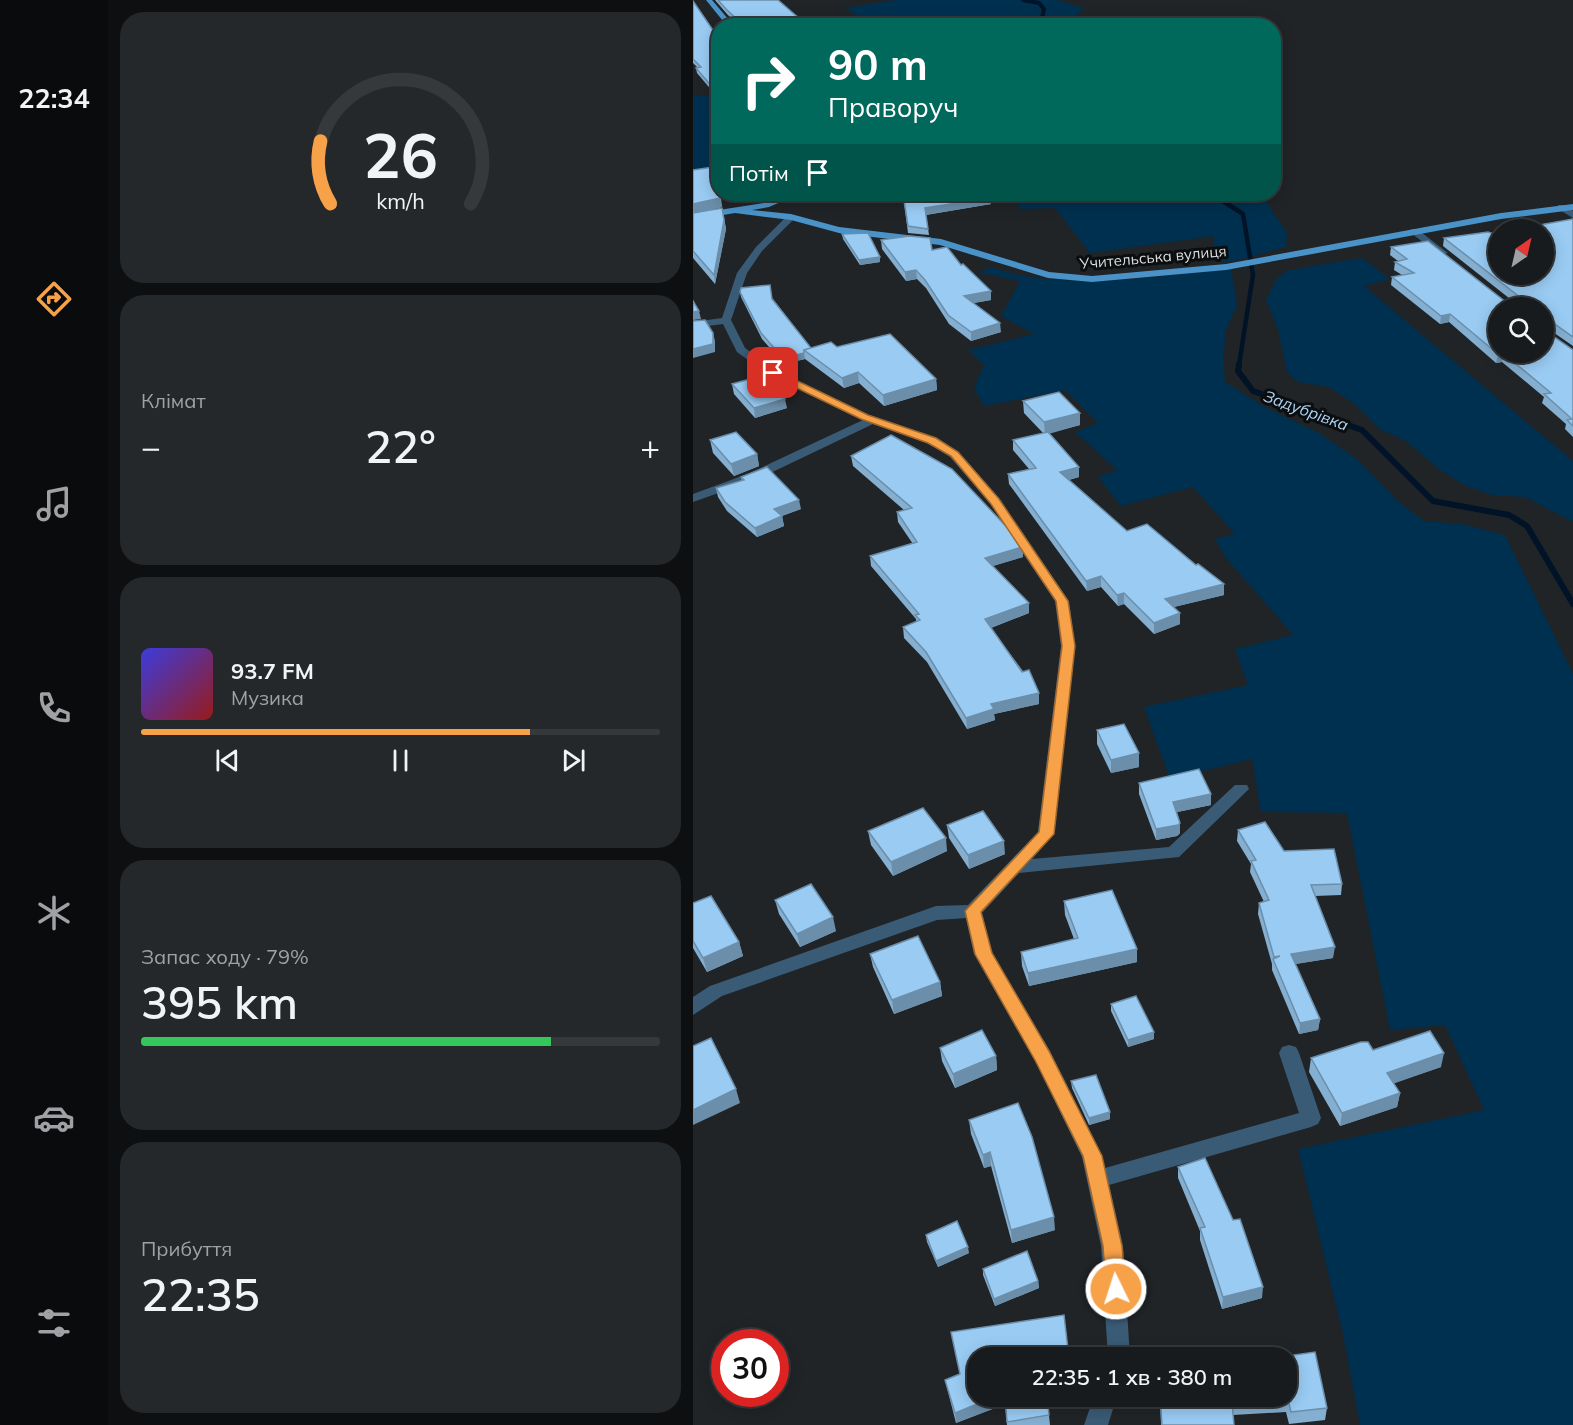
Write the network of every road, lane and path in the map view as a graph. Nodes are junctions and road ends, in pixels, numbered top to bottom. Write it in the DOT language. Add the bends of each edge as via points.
graph roads {
  1 [pos="709,0"];
  2 [pos="724,18"];
  3 [pos="777,201"];
  4 [pos="801,201"];
  5 [pos="1561,207"];
  6 [pos="1573,207"];
  7 [pos="738,211"];
  8 [pos="797,211"];
  9 [pos="1573,215"];
  10 [pos="693,217"];
  11 [pos="1414,231"];
  12 [pos="1450,259"];
  13 [pos="726,320"];
  14 [pos="693,325"];
  15 [pos="872,420"];
  16 [pos="693,498"];
  17 [pos="1241,789"];
  18 [pos="1015,867"];
  19 [pos="973,911"];
  20 [pos="693,1007"];
  21 [pos="1289,1053"];
  22 [pos="1097,1179"];
  23 [pos="1118,1347"];
  24 [pos="1102,1407"];
  25 [pos="1096,1425"];
  1 -- 2 [label="main road"];
  3 -- 7 [label="main road"];
  4 -- 8 [label="main road"];
  5 -- 6 [label="main road, Учительська вулиця"];
  5 -- 9 [label="street"];
  5 -- 11 [label="main road, Учительська вулиця"];
  7 -- 8 [label="main road, Учительська вулиця"];
  7 -- 10 [label="main road"];
  8 -- 11 [label="main road, Учительська вулиця" via="814,223 839,230 941,242 1028,270 1092,279 1226,267"];
  8 -- 13 [label="street" via="759,249 742,273"];
  11 -- 12 [label="street"];
  13 -- 14 [label="street"];
  13 -- 15 [label="street" via="741,350 756,363"];
  15 -- 16 [label="street" via="773,468"];
  15 -- 18 [label="street" via="932,441 954,454 995,501 1062,601 1068,646 1046,834"];
  17 -- 18 [label="street" via="1173,853"];
  18 -- 19 [label="street"];
  19 -- 20 [label="street" via="936,913 716,991"];
  19 -- 22 [label="street" via="984,954 1043,1057 1092,1156"];
  21 -- 22 [label="street" via="1311,1118"];
  22 -- 23 [label="street" via="1112,1246"];
  24 -- 25 [label="street"];
}
